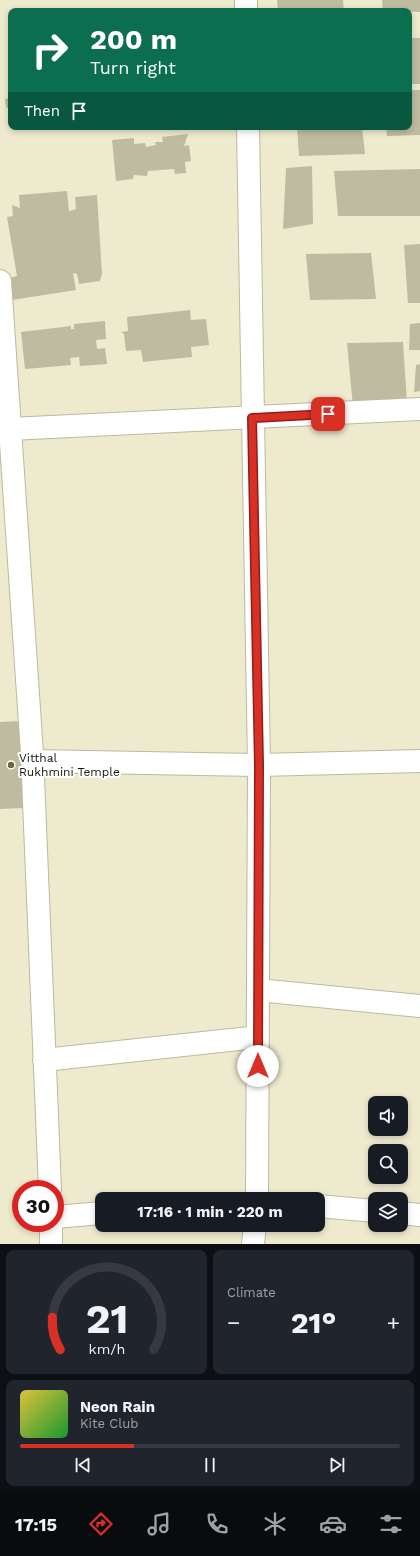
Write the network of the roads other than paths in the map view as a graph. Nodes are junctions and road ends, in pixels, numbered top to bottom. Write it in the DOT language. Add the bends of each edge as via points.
graph roads {
  1 [pos="248,130"];
  2 [pos="0,280"];
  3 [pos="420,409"];
  4 [pos="252,418"];
  5 [pos="10,429"];
  6 [pos="32,761"];
  7 [pos="420,761"];
  8 [pos="259,765"];
  9 [pos="258,990"];
  10 [pos="420,1006"];
  11 [pos="258,1037"];
  12 [pos="44,1060"];
  13 [pos="50,1180"];
  14 [pos="257,1192"];
  15 [pos="325,1207"];
  16 [pos="368,1210"];
  17 [pos="95,1214"];
  18 [pos="408,1214"];
  19 [pos="420,1215"];
  20 [pos="64,1216"];
  21 [pos="51,1232"];
  22 [pos="254,1232"];
  23 [pos="51,1244"];
  24 [pos="253,1244"];
  1 -- 4 [label="street"];
  2 -- 5 [label="street"];
  3 -- 4 [label="street"];
  4 -- 5 [label="street"];
  4 -- 8 [label="street"];
  5 -- 6 [label="street"];
  6 -- 8 [label="street"];
  6 -- 12 [label="street"];
  7 -- 8 [label="street"];
  8 -- 9 [label="street"];
  9 -- 10 [label="street"];
  9 -- 11 [label="street"];
  11 -- 12 [label="street"];
  11 -- 14 [label="street"];
  12 -- 13 [label="street"];
  15 -- 16 [label="street"];
  17 -- 20 [label="street"];
  18 -- 19 [label="street"];
  21 -- 23 [label="street"];
  22 -- 24 [label="street"];
}
